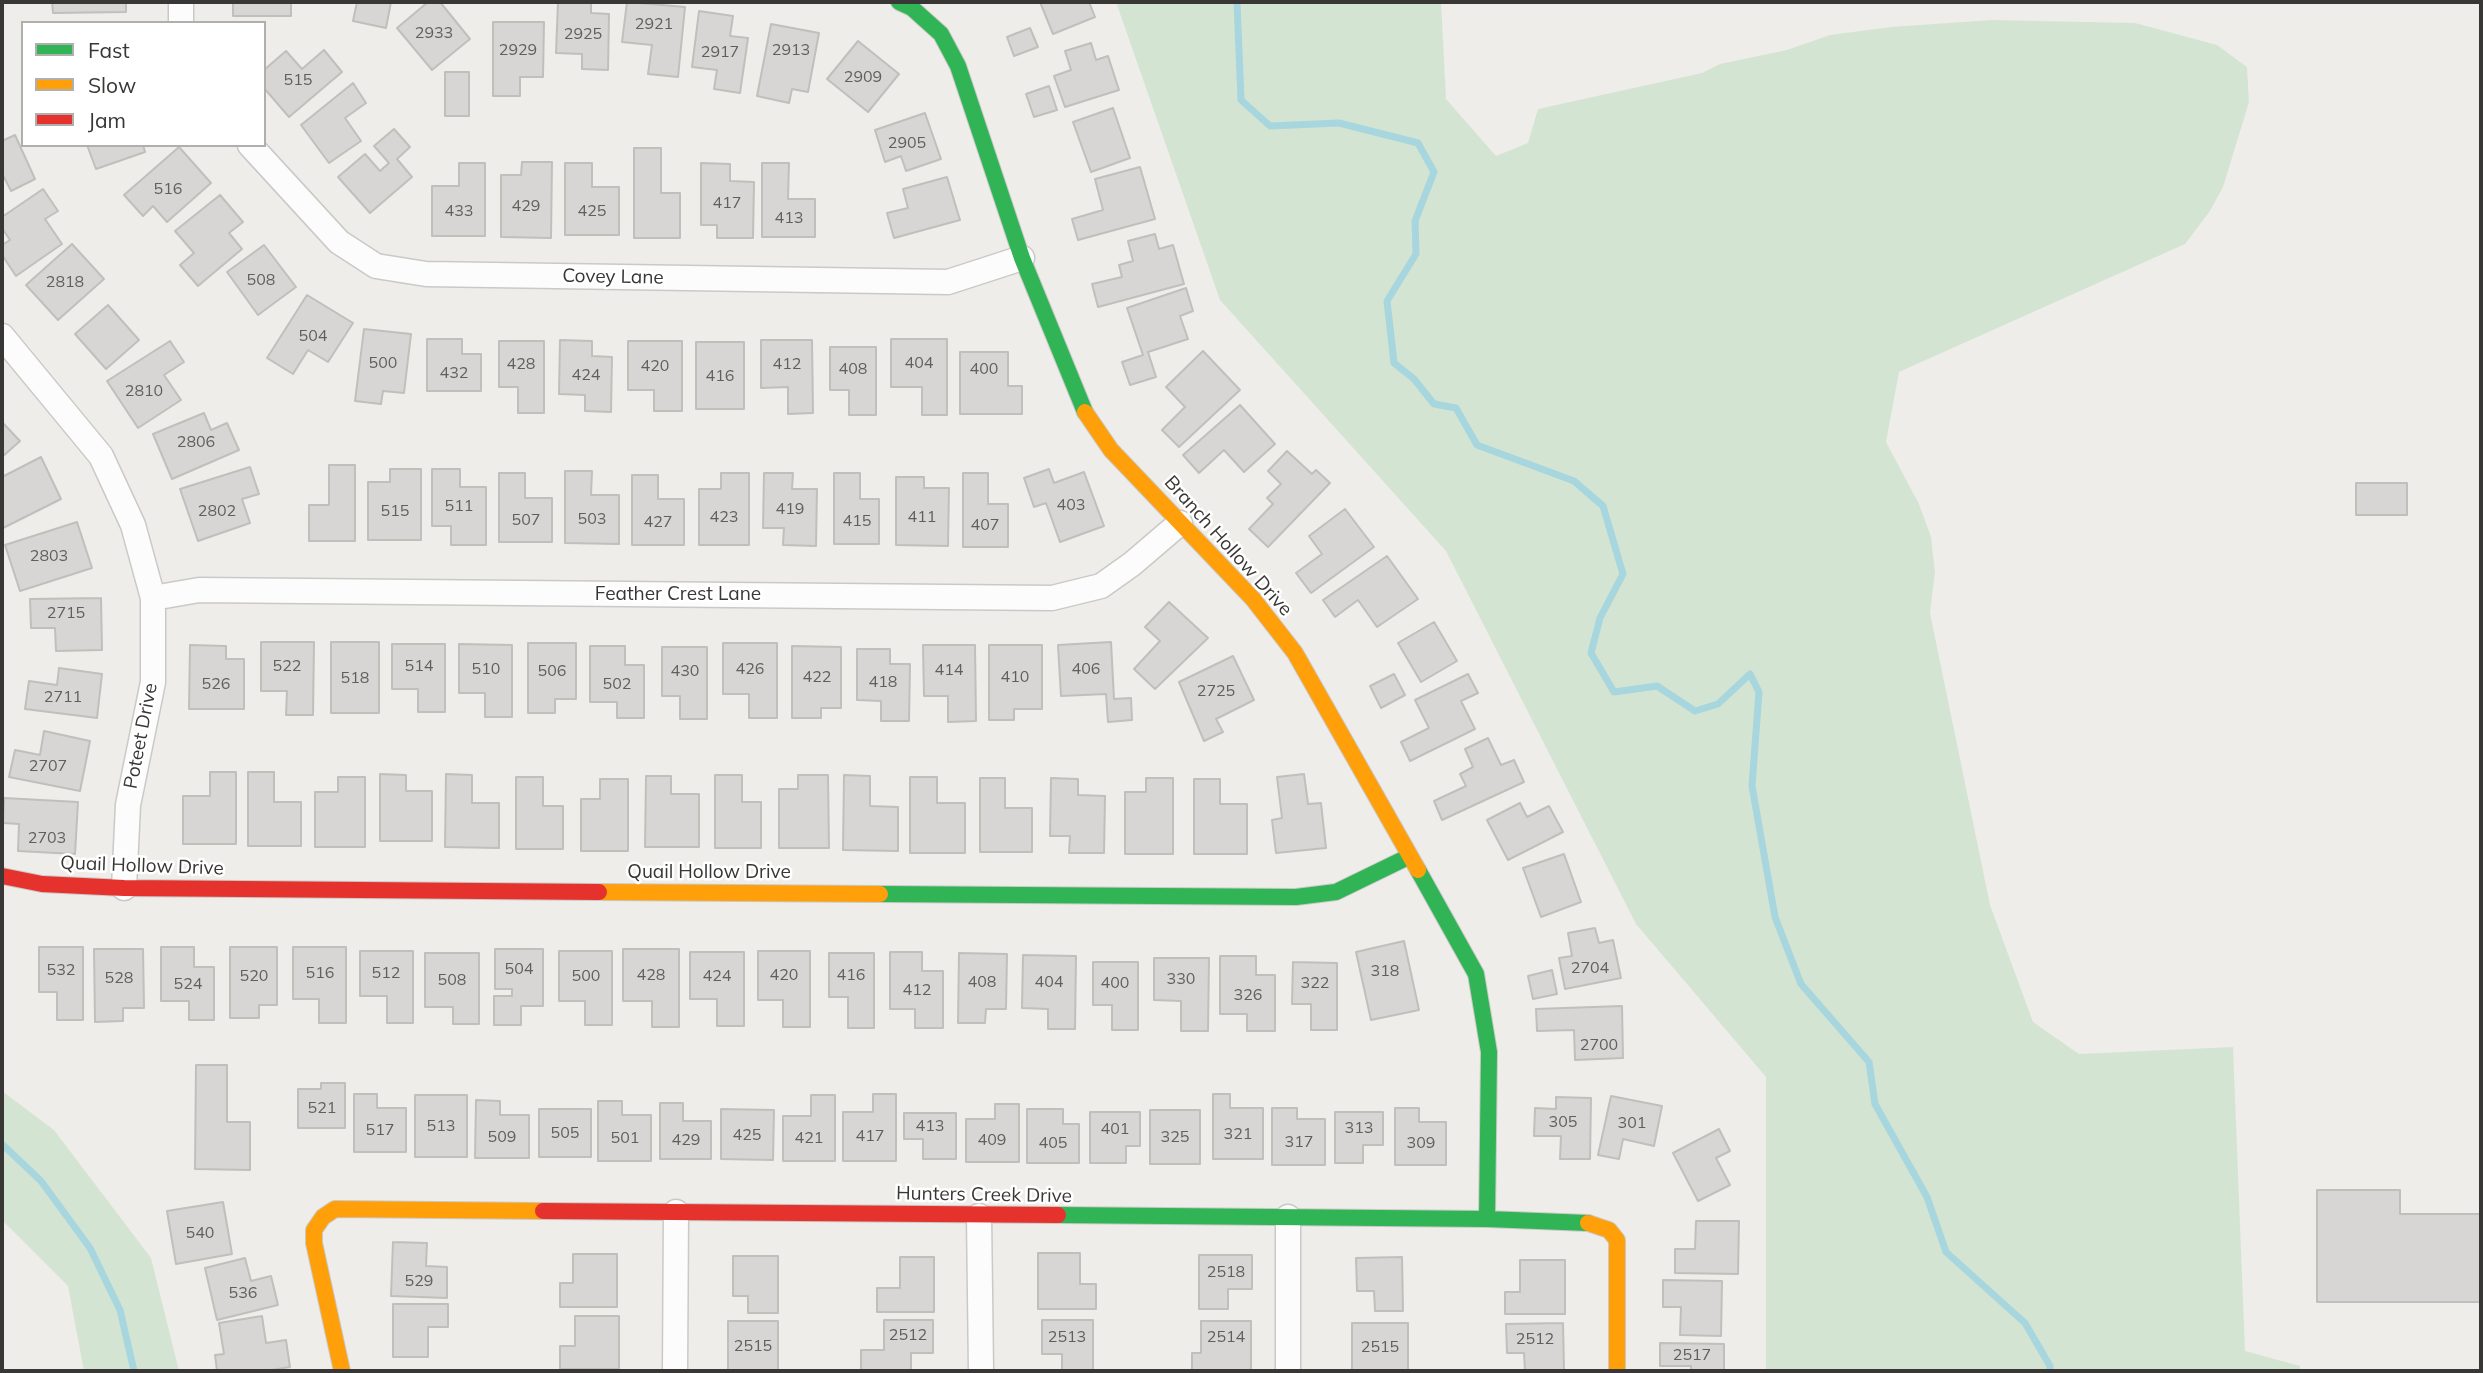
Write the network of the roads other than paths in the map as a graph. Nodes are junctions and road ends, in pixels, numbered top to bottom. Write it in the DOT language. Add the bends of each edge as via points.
graph roads {
  1 [pos="181,2"];
  2 [pos="899,2"];
  3 [pos="181,21"];
  4 [pos="252,147"];
  5 [pos="1022,258"];
  6 [pos="2,336"];
  7 [pos="1180,523"];
  8 [pos="153,597"];
  9 [pos="1408,857"];
  10 [pos="2,876"];
  11 [pos="124,888"];
  12 [pos="676,1212"];
  13 [pos="979,1216"];
  14 [pos="1288,1217"];
  15 [pos="1487,1219"];
  16 [pos="342,1371"];
  17 [pos="675,1371"];
  18 [pos="981,1371"];
  19 [pos="1288,1371"];
  20 [pos="1617,1371"];
  1 -- 3 [label="street"];
  2 -- 5 [label="street, Branch Hollow Drive" via="941,34 958,66"];
  4 -- 5 [label="street, Covey Lane" via="338,242 376,266 426,274 948,282"];
  5 -- 7 [label="street, Branch Hollow Drive" via="1086,413 1111,450"];
  6 -- 8 [label="street, Poteet Drive" via="101,456 133,525"];
  7 -- 8 [label="street, Feather Crest Lane" via="1101,586 1052,597 199,590"];
  7 -- 9 [label="street, Branch Hollow Drive" via="1253,599 1295,653"];
  8 -- 11 [label="street, Poteet Drive" via="153,682 128,806"];
  9 -- 11 [label="street, Quail Hollow Drive" via="1336,892 1296,897"];
  9 -- 15 [label="street, Branch Hollow Drive" via="1476,974 1489,1052"];
  10 -- 11 [label="street, Quail Hollow Drive" via="42,884"];
  12 -- 13 [label="street, Hunters Creek Drive"];
  12 -- 16 [label="street, Hunters Creek Drive" via="335,1209 314,1230 314,1242"];
  12 -- 17 [label="street"];
  13 -- 14 [label="street, Hunters Creek Drive"];
  13 -- 18 [label="street"];
  14 -- 15 [label="street, Hunters Creek Drive"];
  14 -- 19 [label="street"];
  15 -- 20 [label="street, Hunters Creek Drive" via="1587,1223 1609,1230 1617,1240"];
}
